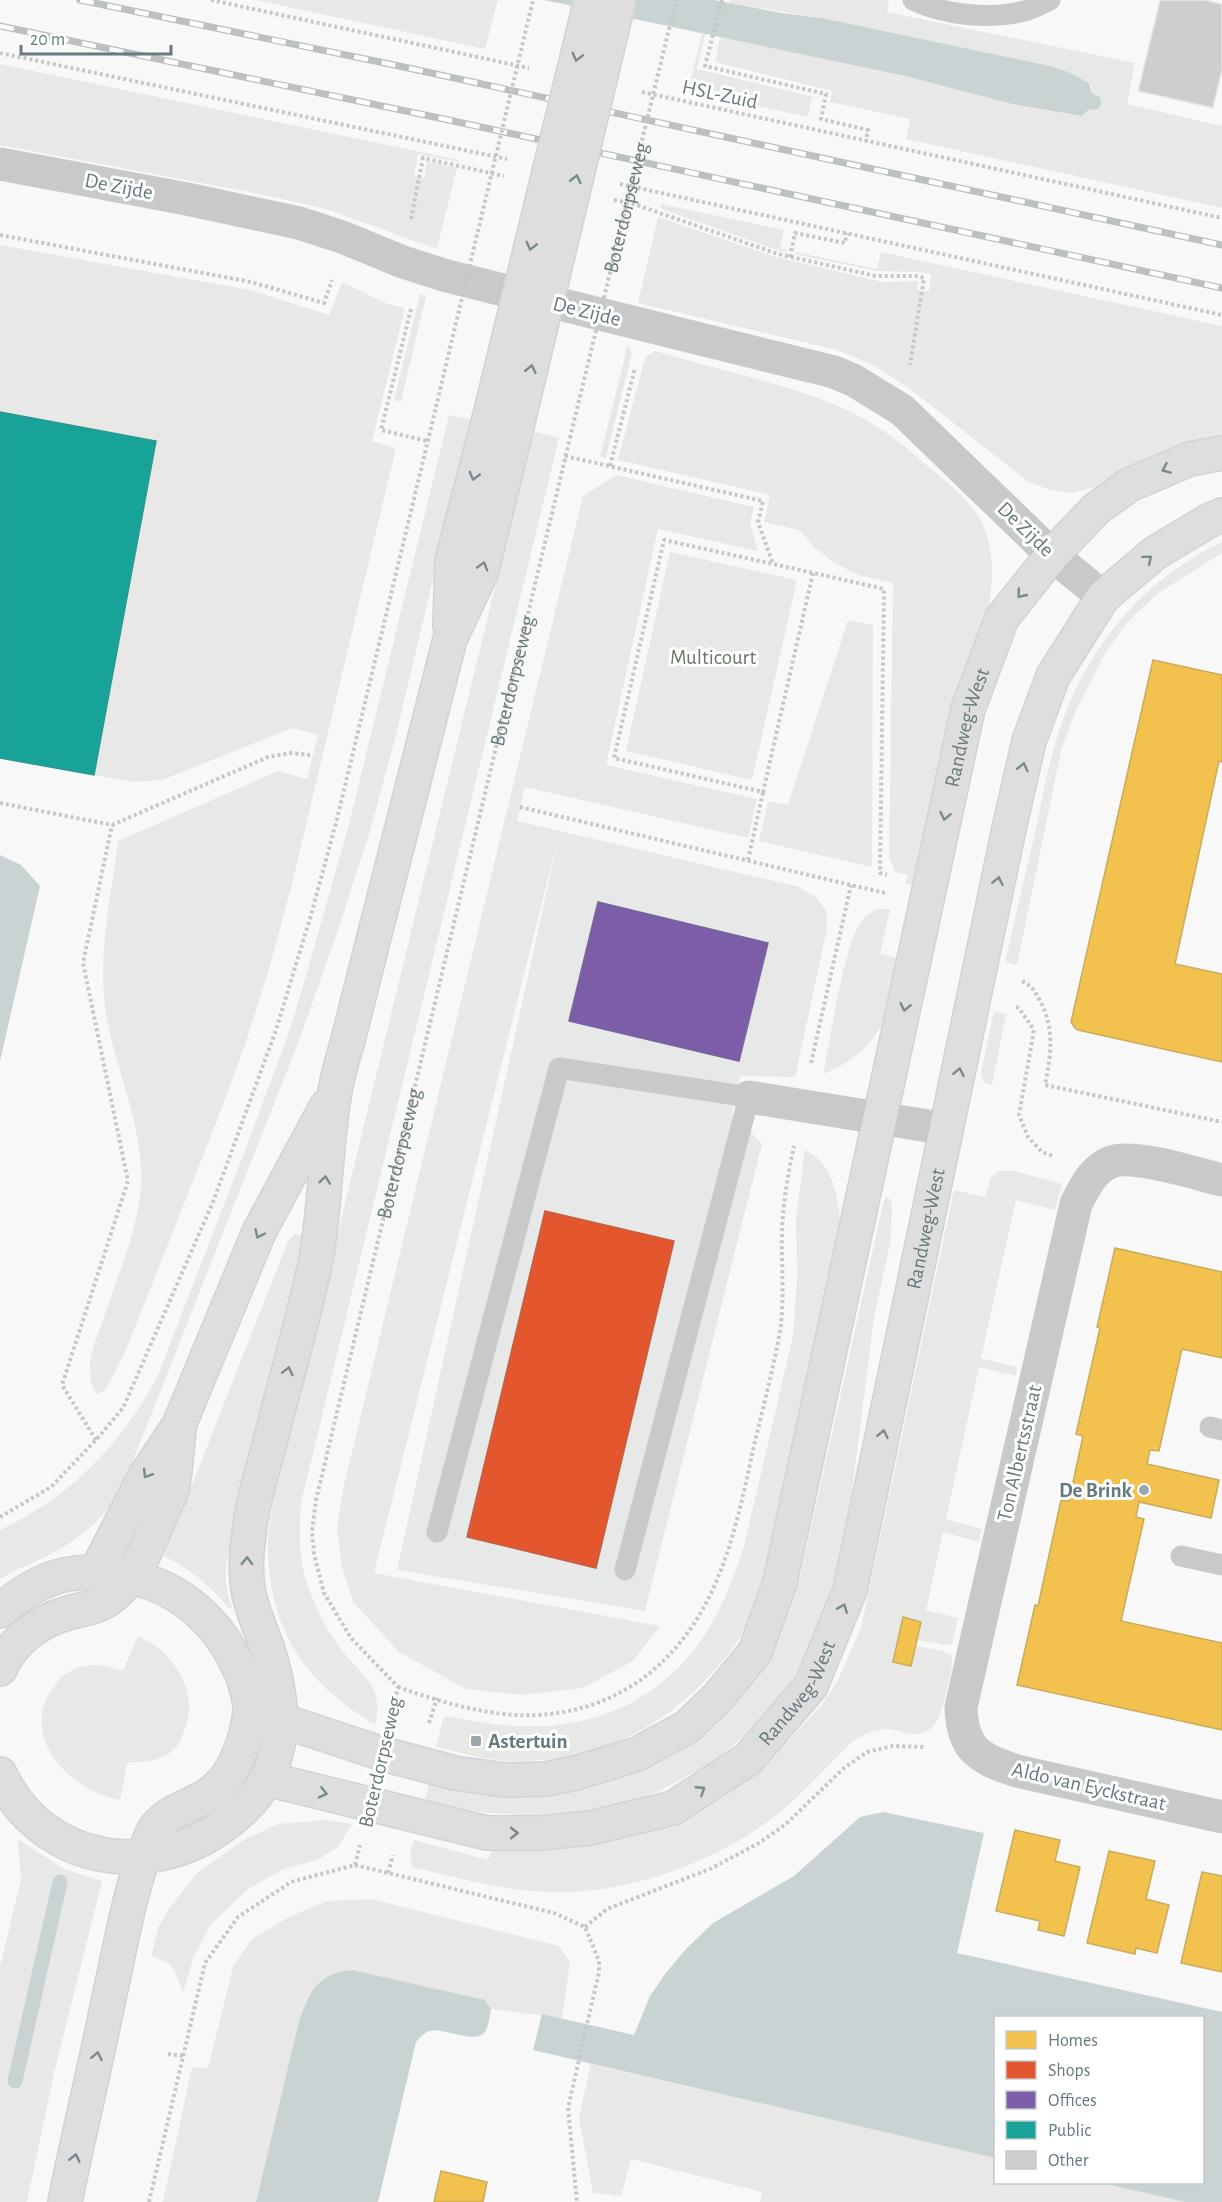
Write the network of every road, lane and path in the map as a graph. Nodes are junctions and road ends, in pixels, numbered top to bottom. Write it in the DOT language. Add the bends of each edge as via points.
graph roads {
  1 [pos="210,0"];
  2 [pos="533,0"];
  3 [pos="591,0"];
  4 [pos="619,0"];
  5 [pos="676,0"];
  6 [pos="722,0"];
  7 [pos="913,0"];
  8 [pos="1050,0"];
  9 [pos="531,68"];
  10 [pos="635,91"];
  11 [pos="866,141"];
  12 [pos="0,164"];
  13 [pos="419,177"];
  14 [pos="512,177"];
  15 [pos="612,200"];
  16 [pos="1222,218"];
  17 [pos="847,233"];
  18 [pos="0,235"];
  19 [pos="790,257"];
  20 [pos="335,270"];
  21 [pos="414,300"];
  22 [pos="638,359"];
  23 [pos="902,410"];
  24 [pos="503,422"];
  25 [pos="427,441"];
  26 [pos="1222,453"];
  27 [pos="565,456"];
  28 [pos="610,466"];
  29 [pos="1222,515"];
  30 [pos="664,540"];
  31 [pos="1052,555"];
  32 [pos="773,564"];
  33 [pos="813,573"];
  34 [pos="1103,597"];
  35 [pos="311,755"];
  36 [pos="764,792"];
  37 [pos="0,803"];
  38 [pos="520,807"];
  39 [pos="112,825"];
  40 [pos="748,860"];
  41 [pos="851,885"];
  42 [pos="335,1090"];
  43 [pos="749,1096"];
  44 [pos="882,1118"];
  45 [pos="946,1129"];
  46 [pos="1222,1180"];
  47 [pos="179,1425"];
  48 [pos="96,1440"];
  49 [pos="0,1517"];
  50 [pos="437,1532"];
  51 [pos="1181,1556"];
  52 [pos="1222,1565"];
  53 [pos="625,1570"];
  54 [pos="96,1572"];
  55 [pos="131,1577"];
  56 [pos="0,1611"];
  57 [pos="0,1669"];
  58 [pos="250,1710"];
  59 [pos="281,1720"];
  60 [pos="965,1739"];
  61 [pos="383,1754"];
  62 [pos="0,1774"];
  63 [pos="267,1779"];
  64 [pos="370,1805"];
  65 [pos="1222,1817"];
  66 [pos="142,1858"];
  67 [pos="355,1865"];
  68 [pos="585,1927"];
  69 [pos="168,2054"];
  70 [pos="183,2056"];
  71 [pos="65,2202"];
  72 [pos="149,2202"];
  73 [pos="577,2202"];
  1 -- 9 [label="path"];
  2 -- 25 [label="path, bridge"];
  3 -- 24 [label="main road, one-way, bridge"];
  24 -- 4 [label="main road, one-way, bridge"];
  5 -- 27 [label="path, Boterdorpseweg, bridge"];
  6 -- 11 [label="path" via="705,66 826,94 821,120 868,130"];
  7 -- 8 [label="lane" via="958,13 991,16 1025,11"];
  10 -- 11 [label="path, HSL-Zuid"];
  11 -- 16 [label="path, HSL-Zuid"];
  12 -- 23 [label="street, De Zijde" via="299,223 447,276 834,372"];
  13 -- 14 [label="path" via="423,158"];
  15 -- 19 [label="path"];
  17 -- 19 [label="path" via="845,243 795,233"];
  18 -- 20 [label="path" via="251,282 324,303"];
  19 -- 23 [label="path" via="876,276 924,278"];
  21 -- 25 [label="path" via="381,430"];
  22 -- 28 [label="path"];
  23 -- 31 [label="street, De Zijde"];
  24 -- 42 [label="main road" via="452,561 450,639"];
  25 -- 48 [label="path" via="337,819 276,1030 213,1202 123,1408"];
  26 -- 31 [label="main road, Randweg-West, one-way" via="1190,459 1129,486 1096,509"];
  27 -- 28 [label="path"];
  27 -- 61 [label="path, Boterdorpseweg" via="316,1500 312,1531 324,1593 351,1638 398,1687"];
  28 -- 32 [label="path" via="763,501 758,522"];
  34 -- 29 [label="main road, Randweg-West, one-way" via="1155,553"];
  30 -- 36 [label="path" via="614,758"];
  31 -- 34 [label="street, De Zijde"];
  31 -- 44 [label="main road, Randweg-West, one-way" via="1002,618 968,709"];
  33 -- 36 [label="path"];
  45 -- 34 [label="main road, Randweg-West, one-way" via="1029,741 1053,676"];
  35 -- 39 [label="path" via="268,756"];
  36 -- 40 [label="path"];
  37 -- 39 [label="path"];
  38 -- 40 [label="path"];
  39 -- 48 [label="path" via="83,963 128,1181 62,1385"];
  40 -- 41 [label="path"];
  42 -- 47 [label="main road, one-way" via="260,1232"];
  59 -- 42 [label="main road, one-way" via="274,1669 248,1582 250,1521 315,1261"];
  43 -- 44 [label="street"];
  43 -- 50 [label="lane" via="558,1068"];
  43 -- 53 [label="lane"];
  44 -- 45 [label="street"];
  44 -- 61 [label="main road, Randweg-West" via="780,1582 755,1652 687,1727 637,1754 576,1773 546,1779 504,1780 455,1773"];
  64 -- 45 [label="main road, Randweg-West, one-way" via="487,1833 590,1828 673,1808 748,1759 811,1686 850,1590"];
  46 -- 60 [label="street, Ton Albertsstraat" via="1132,1158 1112,1161 1083,1188 1076,1204 961,1707"];
  47 -- 54 [label="main road, one-way" via="145,1476"];
  47 -- 55 [label="main road" via="173,1487"];
  48 -- 49 [label="path" via="51,1486"];
  51 -- 52 [label="lane"];
  54 -- 55 [label="main road"];
  54 -- 56 [label="main road" via="82,1571 43,1580"];
  55 -- 57 [label="main road" via="105,1602 65,1613 20,1639"];
  55 -- 58 [label="main road" via="178,1595 208,1620 237,1661"];
  58 -- 59 [label="main road, Randweg-West"];
  58 -- 66 [label="main road" via="236,1762 226,1778 215,1790 163,1818 152,1832"];
  59 -- 61 [label="main road, Randweg-West"];
  59 -- 63 [label="main road" via="279,1746"];
  60 -- 65 [label="street, Aldo van Eyckstraat" via="993,1763 1017,1771"];
  60 -- 68 [label="path" via="938,1746 893,1746 867,1752 759,1843 710,1869 607,1909"];
  62 -- 66 [label="main road" via="12,1797 35,1824 57,1838 104,1855"];
  63 -- 64 [label="main road, Randweg-West, one-way"];
  63 -- 66 [label="main road" via="241,1812 199,1842"];
  64 -- 67 [label="path, Boterdorpseweg"];
  71 -- 66 [label="main road, one-way"];
  67 -- 68 [label="path" via="554,1913"];
  67 -- 70 [label="path" via="291,1882 238,1917 205,1963"];
  68 -- 73 [label="path" via="599,1960 599,1972 568,2108"];
  69 -- 70 [label="path"];
  70 -- 72 [label="path"];
}
